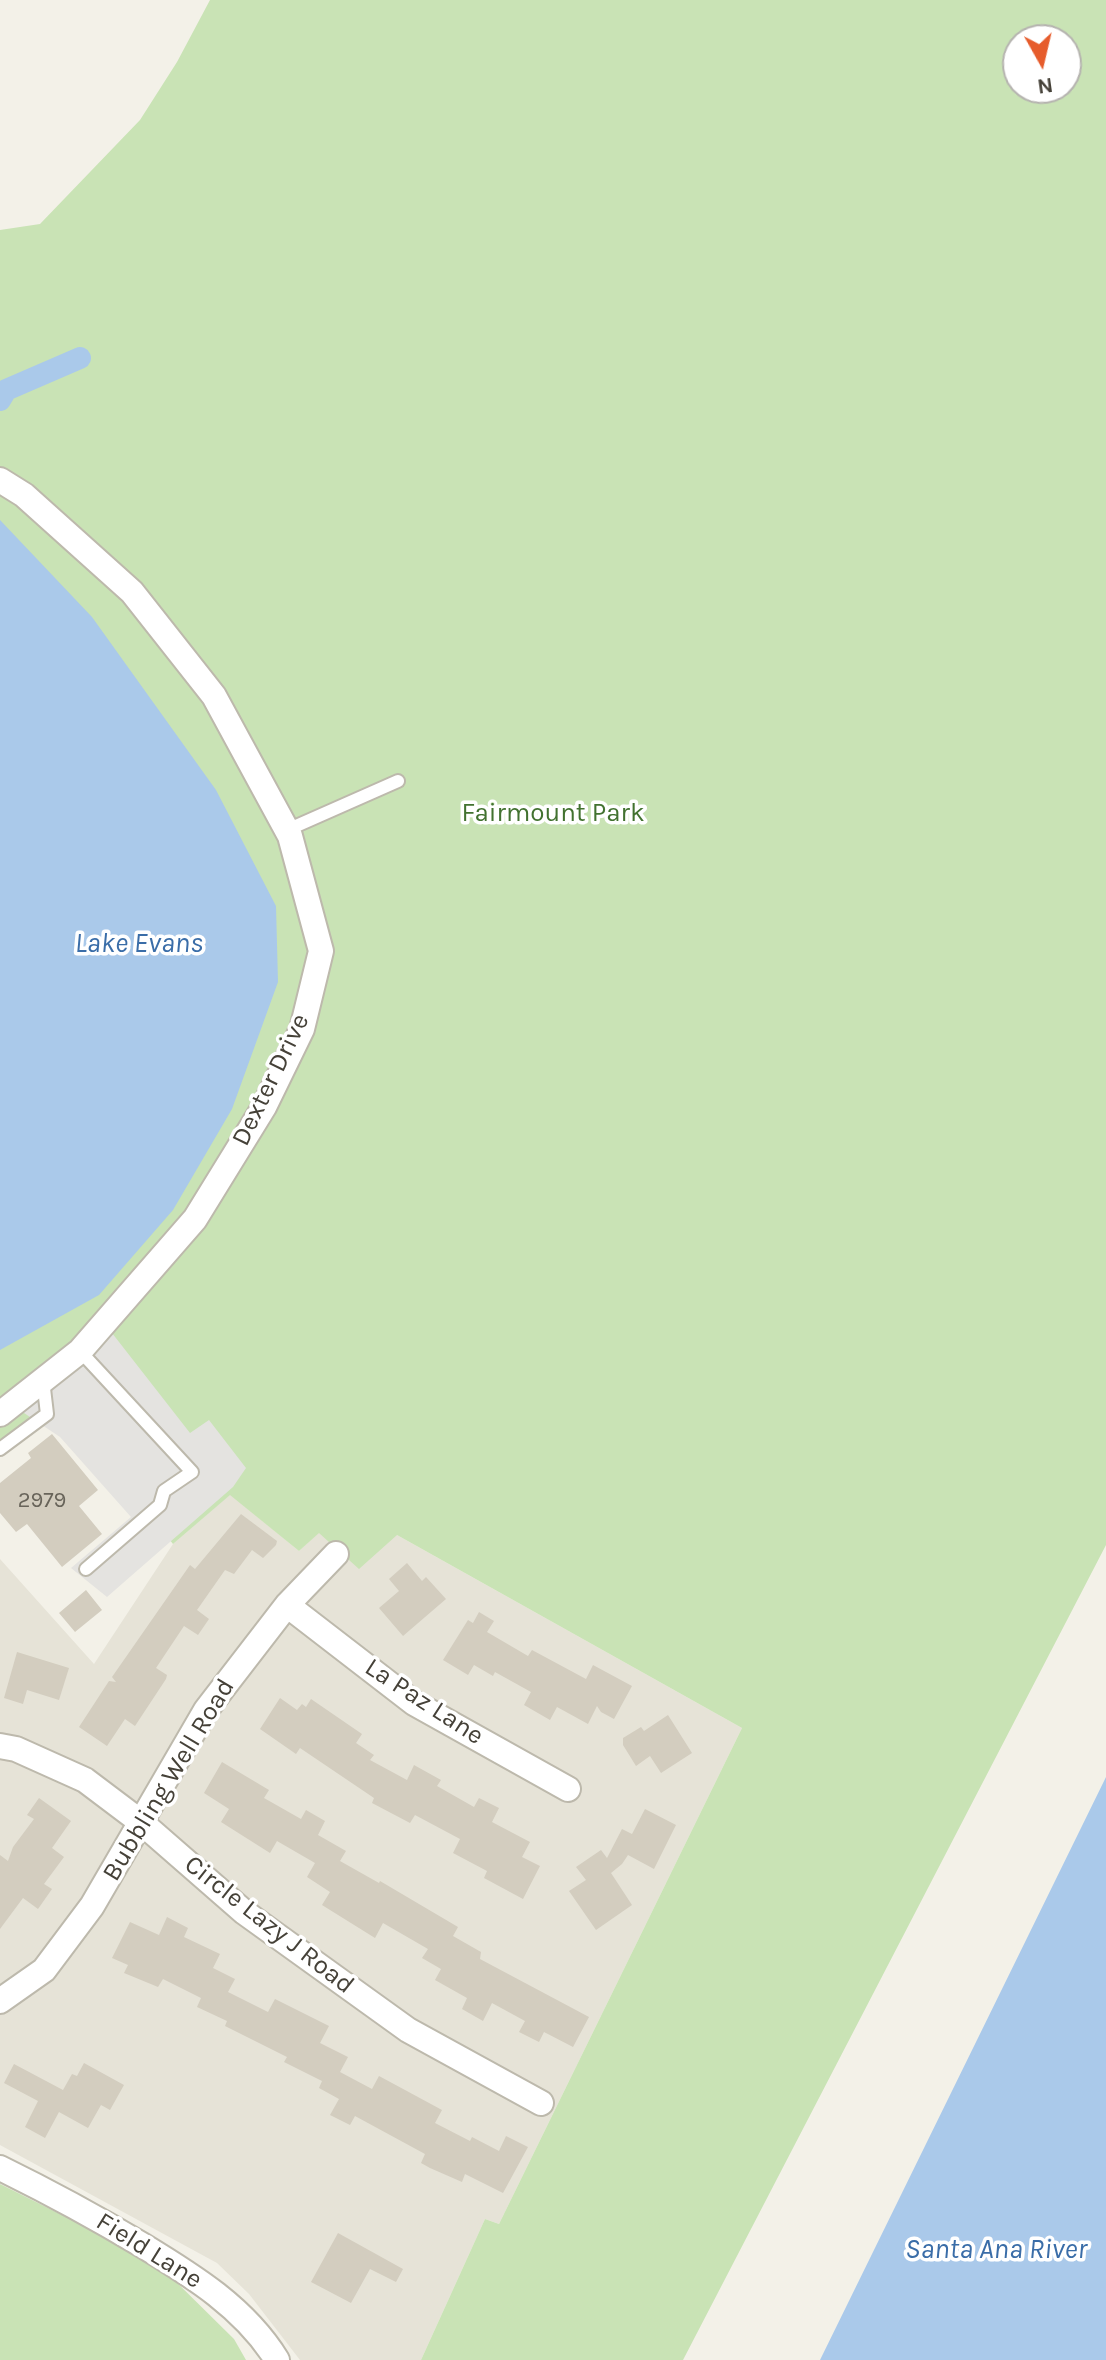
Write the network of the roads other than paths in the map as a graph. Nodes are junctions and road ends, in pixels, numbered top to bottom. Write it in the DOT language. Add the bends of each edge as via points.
graph roads {
  1 [pos="0,480"];
  2 [pos="398,781"];
  3 [pos="287,830"];
  4 [pos="80,1351"];
  5 [pos="43,1378"];
  6 [pos="0,1414"];
  7 [pos="0,1449"];
  8 [pos="336,1554"];
  9 [pos="86,1569"];
  10 [pos="287,1605"];
  11 [pos="0,1746"];
  12 [pos="568,1789"];
  13 [pos="142,1823"];
  14 [pos="0,2001"];
  15 [pos="541,2103"];
  16 [pos="0,2168"];
  17 [pos="277,2360"];
  1 -- 3 [label="street, Dexter Drive" via="24,495 132,592 214,696"];
  2 -- 3 [label="lane"];
  3 -- 4 [label="street, Dexter Drive" via="321,951 302,1029 264,1107 195,1219"];
  4 -- 5 [label="street, Dexter Drive"];
  4 -- 9 [label="lane" via="192,1472 164,1491 160,1505"];
  5 -- 6 [label="street, Dexter Drive"];
  5 -- 7 [label="lane" via="47,1414"];
  8 -- 10 [label="street, Bubbling Well Road"];
  10 -- 12 [label="street, La Paz Lane" via="414,1703"];
  10 -- 13 [label="street, Bubbling Well Road" via="206,1710"];
  11 -- 13 [label="street, Circle Lazy J Road" via="85,1780"];
  13 -- 14 [label="street, Bubbling Well Road" via="92,1906 44,1970"];
  13 -- 15 [label="street, Circle Lazy J Road" via="244,1912 408,2030"];
  16 -- 17 [label="street, Field Lane" via="76,2205 205,2284 264,2339"];
}
